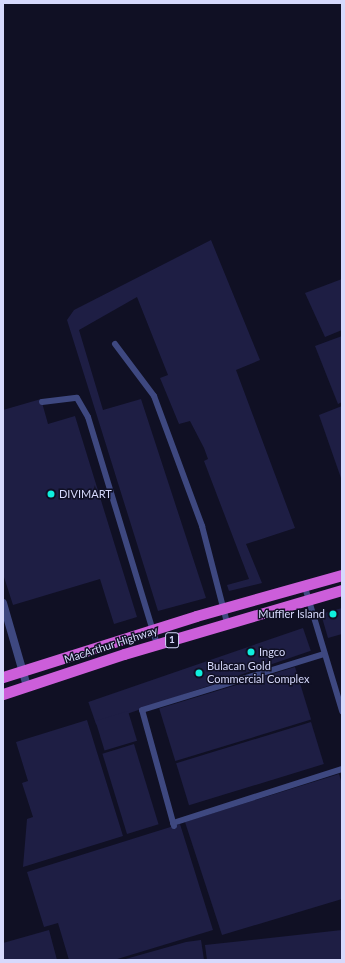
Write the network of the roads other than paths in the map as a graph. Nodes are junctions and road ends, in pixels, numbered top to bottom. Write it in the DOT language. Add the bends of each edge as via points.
graph roads {
  1 [pos="115,344"];
  2 [pos="42,402"];
  3 [pos="342,575"];
  4 [pos="304,584"];
  5 [pos="342,590"];
  6 [pos="308,598"];
  7 [pos="3,603"];
  8 [pos="222,608"];
  9 [pos="227,623"];
  10 [pos="152,629"];
  11 [pos="157,644"];
  12 [pos="324,654"];
  13 [pos="22,671"];
  14 [pos="3,677"];
  15 [pos="27,686"];
  16 [pos="3,694"];
  17 [pos="342,711"];
  18 [pos="342,769"];
  1 -- 8 [label="lane" via="154,396 202,526"];
  2 -- 10 [label="lane" via="77,398 88,418"];
  3 -- 4 [label="highway, MacArthur Highway / 1"];
  4 -- 6 [label="lane"];
  4 -- 8 [label="highway, MacArthur Highway / 1"];
  5 -- 6 [label="highway, MacArthur Highway / 1"];
  6 -- 9 [label="highway, MacArthur Highway / 1"];
  6 -- 12 [label="lane"];
  7 -- 13 [label="street"];
  8 -- 9 [label="lane"];
  8 -- 10 [label="highway, MacArthur Highway / 1"];
  9 -- 11 [label="highway, MacArthur Highway / 1"];
  10 -- 11 [label="lane"];
  10 -- 13 [label="highway, MacArthur Highway / 1"];
  11 -- 15 [label="highway, MacArthur Highway / 1"];
  12 -- 17 [label="lane"];
  12 -- 18 [label="lane" via="142,710 173,824"];
  13 -- 14 [label="highway, MacArthur Highway / 1"];
  13 -- 15 [label="street"];
  15 -- 16 [label="highway, MacArthur Highway / 1"];
}
